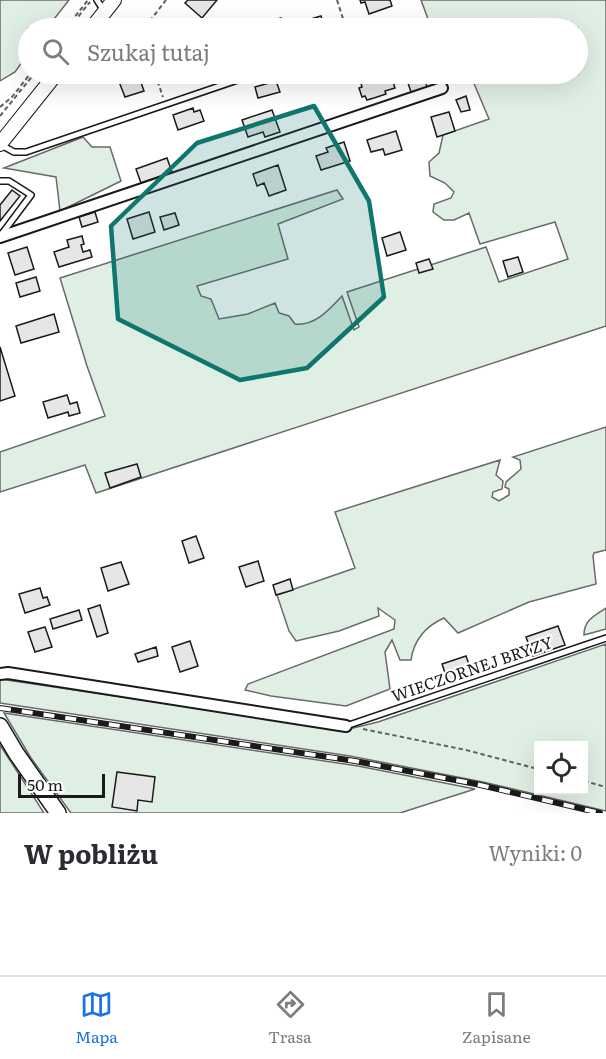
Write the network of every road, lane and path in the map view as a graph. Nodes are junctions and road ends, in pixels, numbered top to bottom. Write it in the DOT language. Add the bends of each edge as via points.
graph roads {
  1 [pos="90,0"];
  2 [pos="97,0"];
  3 [pos="114,0"];
  4 [pos="166,0"];
  5 [pos="337,0"];
  6 [pos="105,12"];
  7 [pos="76,18"];
  8 [pos="100,18"];
  9 [pos="152,18"];
  10 [pos="343,18"];
  11 [pos="23,84"];
  12 [pos="24,84"];
  13 [pos="48,84"];
  14 [pos="158,84"];
  15 [pos="224,84"];
  16 [pos="442,88"];
  17 [pos="164,103"];
  18 [pos="0,107"];
  19 [pos="0,116"];
  20 [pos="0,144"];
  21 [pos="0,181"];
  22 [pos="0,236"];
  23 [pos="606,638"];
  24 [pos="0,675"];
  25 [pos="0,726"];
  26 [pos="346,726"];
  27 [pos="534,768"];
  28 [pos="588,782"];
  29 [pos="606,788"];
  30 [pos="58,813"];
  1 -- 7 [label="path"];
  2 -- 6 [label="lane"];
  3 -- 6 [label="street"];
  4 -- 9 [label="path"];
  5 -- 10 [label="path"];
  6 -- 8 [label="street"];
  11 -- 18 [label="path"];
  12 -- 19 [label="path"];
  13 -- 20 [label="street"];
  14 -- 17 [label="path"];
  15 -- 17 [label="lane"];
  16 -- 22 [label="street"];
  17 -- 20 [label="lane" via="26,152 14,152"];
  21 -- 22 [label="lane" via="9,181 31,195"];
  23 -- 26 [label="lane, WIECZORNEJ BRYZY"];
  24 -- 26 [label="street" via="8,673"];
  25 -- 30 [label="main road"];
  26 -- 27 [label="path"];
  28 -- 29 [label="path"];
}
